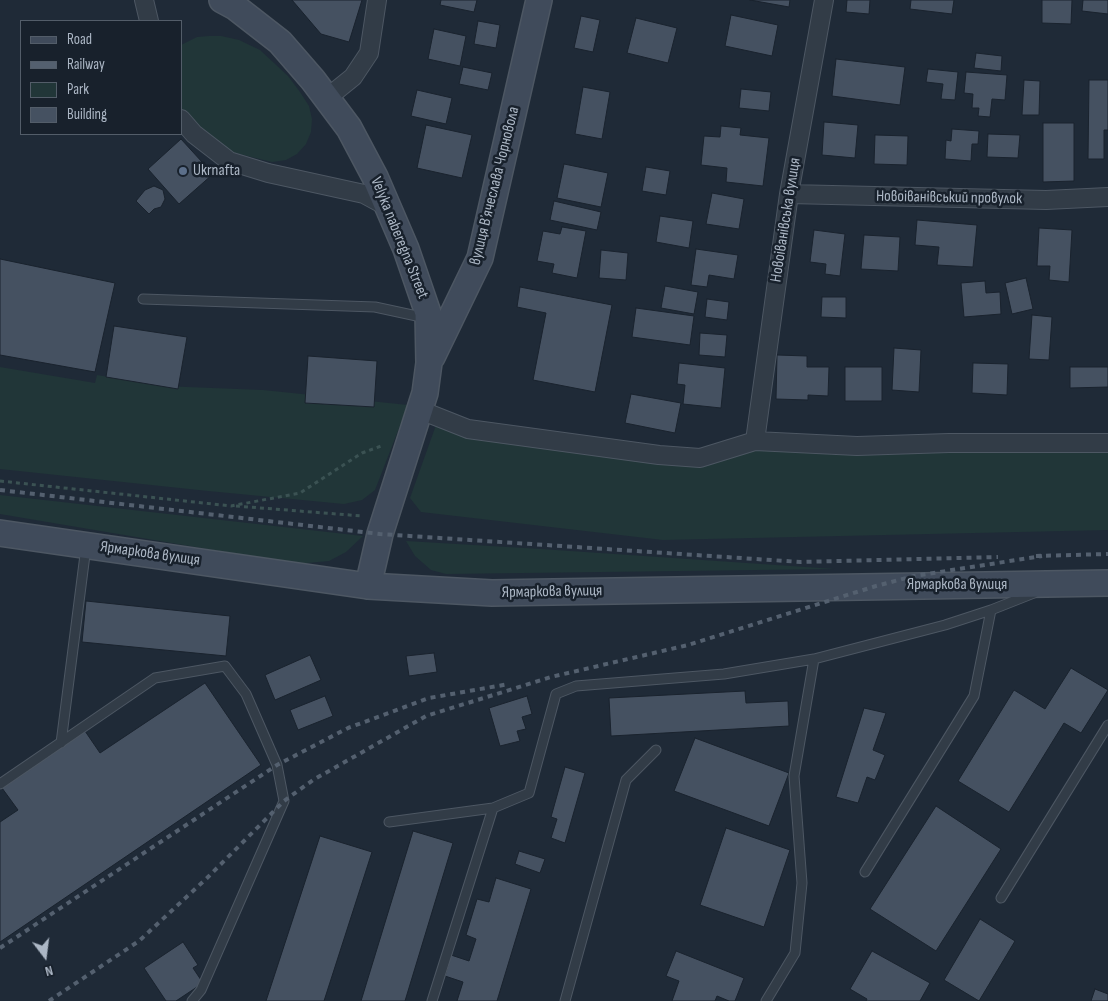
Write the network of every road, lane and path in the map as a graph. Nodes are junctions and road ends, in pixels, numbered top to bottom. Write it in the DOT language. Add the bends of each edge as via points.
graph roads {
  1 [pos="144,0"];
  2 [pos="222,0"];
  3 [pos="377,0"];
  4 [pos="539,0"];
  5 [pos="824,0"];
  6 [pos="149,20"];
  7 [pos="327,98"];
  8 [pos="182,120"];
  9 [pos="789,194"];
  10 [pos="1108,196"];
  11 [pos="388,208"];
  12 [pos="143,299"];
  13 [pos="429,319"];
  14 [pos="429,363"];
  15 [pos="420,410"];
  16 [pos="413,433"];
  17 [pos="755,441"];
  18 [pos="1108,444"];
  19 [pos="0,481"];
  20 [pos="231,506"];
  21 [pos="385,518"];
  22 [pos="0,533"];
  23 [pos="86,544"];
  24 [pos="1108,583"];
  25 [pos="1055,585"];
  26 [pos="368,586"];
  27 [pos="991,610"];
  28 [pos="814,659"];
  29 [pos="1108,725"];
  30 [pos="61,743"];
  31 [pos="656,750"];
  32 [pos="0,784"];
  33 [pos="493,808"];
  34 [pos="389,822"];
  35 [pos="865,872"];
  36 [pos="1000,898"];
  37 [pos="192,1001"];
  38 [pos="432,1001"];
  39 [pos="565,1001"];
  40 [pos="766,1001"];
  1 -- 6 [label="street"];
  2 -- 7 [label="main road, Velyka naberegna Street" via="280,42"];
  3 -- 7 [label="street" via="369,53 353,77"];
  4 -- 14 [label="main road, вулиця Вʼячеслава Чорновола" via="480,258"];
  5 -- 9 [label="street, Новоіванівська вулиця"];
  7 -- 11 [label="main road, Velyka naberegna Street" via="349,128"];
  8 -- 11 [label="street" via="194,134 229,161 268,174 364,194"];
  9 -- 10 [label="street, Новоіванівський провулок" via="1046,200"];
  9 -- 17 [label="street, Новоіванівська вулиця"];
  11 -- 13 [label="main road, Velyka naberegna Street" via="406,249"];
  12 -- 13 [label="lane" via="375,308"];
  13 -- 14 [label="main road, Velyka naberegna Street"];
  14 -- 15 [label="main road, Velyka naberegna Street" via="426,393"];
  15 -- 16 [label="main road, Velyka naberegna Street"];
  15 -- 17 [label="street" via="468,430 659,455 700,458"];
  16 -- 20 [label="path" via="362,453 300,492"];
  16 -- 21 [label="main road, Velyka naberegna Street"];
  17 -- 18 [label="street" via="857,446"];
  19 -- 20 [label="path"];
  20 -- 21 [label="path"];
  21 -- 26 [label="main road, Velyka naberegna Street"];
  22 -- 23 [label="main road, Ярмаркова вулиця"];
  23 -- 26 [label="main road, Ярмаркова вулиця"];
  23 -- 30 [label="lane"];
  24 -- 25 [label="main road, Ярмаркова вулиця"];
  25 -- 26 [label="main road, Ярмаркова вулиця" via="492,593"];
  25 -- 27 [label="lane"];
  27 -- 28 [label="lane"];
  27 -- 35 [label="lane" via="974,696"];
  28 -- 33 [label="lane" via="724,674 576,686 556,694 530,793"];
  28 -- 40 [label="lane" via="794,776 802,883 795,953"];
  29 -- 36 [label="lane"];
  30 -- 32 [label="lane"];
  30 -- 37 [label="lane" via="155,678 225,666 246,694 277,765 284,801 201,990"];
  31 -- 39 [label="lane" via="626,780"];
  33 -- 34 [label="lane"];
  33 -- 38 [label="lane"];
}
